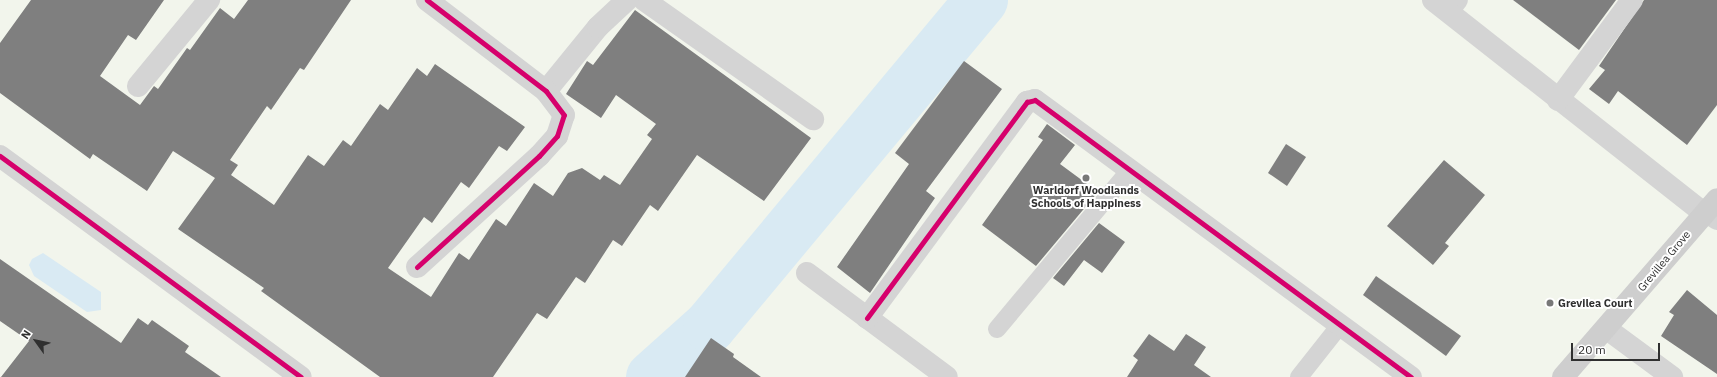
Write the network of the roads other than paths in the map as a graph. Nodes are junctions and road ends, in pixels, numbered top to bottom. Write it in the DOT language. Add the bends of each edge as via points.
graph roads {
  1 [pos="209,0"];
  2 [pos="427,0"];
  3 [pos="627,0"];
  4 [pos="644,0"];
  5 [pos="1632,0"];
  6 [pos="1447,4"];
  7 [pos="138,86"];
  8 [pos="546,91"];
  9 [pos="1558,100"];
  10 [pos="813,119"];
  11 [pos="0,156"];
  12 [pos="1130,170"];
  13 [pos="1713,211"];
  14 [pos="417,267"];
  15 [pos="806,273"];
  16 [pos="867,318"];
  17 [pos="1340,325"];
  18 [pos="997,329"];
  19 [pos="1607,329"];
  20 [pos="301,377"];
  21 [pos="947,377"];
  22 [pos="1299,377"];
  23 [pos="1411,377"];
  24 [pos="1563,377"];
  25 [pos="1672,377"];
  1 -- 7 [label="street"];
  2 -- 8 [label="street"];
  3 -- 8 [label="street" via="598,27"];
  4 -- 10 [label="street"];
  5 -- 9 [label="street"];
  6 -- 9 [label="street"];
  8 -- 14 [label="street" via="564,115 557,136"];
  9 -- 13 [label="street"];
  11 -- 20 [label="street"];
  12 -- 16 [label="street" via="1039,101 1030,100"];
  12 -- 17 [label="street"];
  12 -- 18 [label="lane"];
  13 -- 19 [label="street, Grevillea Grove"];
  15 -- 16 [label="street"];
  16 -- 21 [label="street"];
  17 -- 22 [label="lane"];
  17 -- 23 [label="street"];
  19 -- 24 [label="street, Grevillea Grove"];
  19 -- 25 [label="street"];
}
